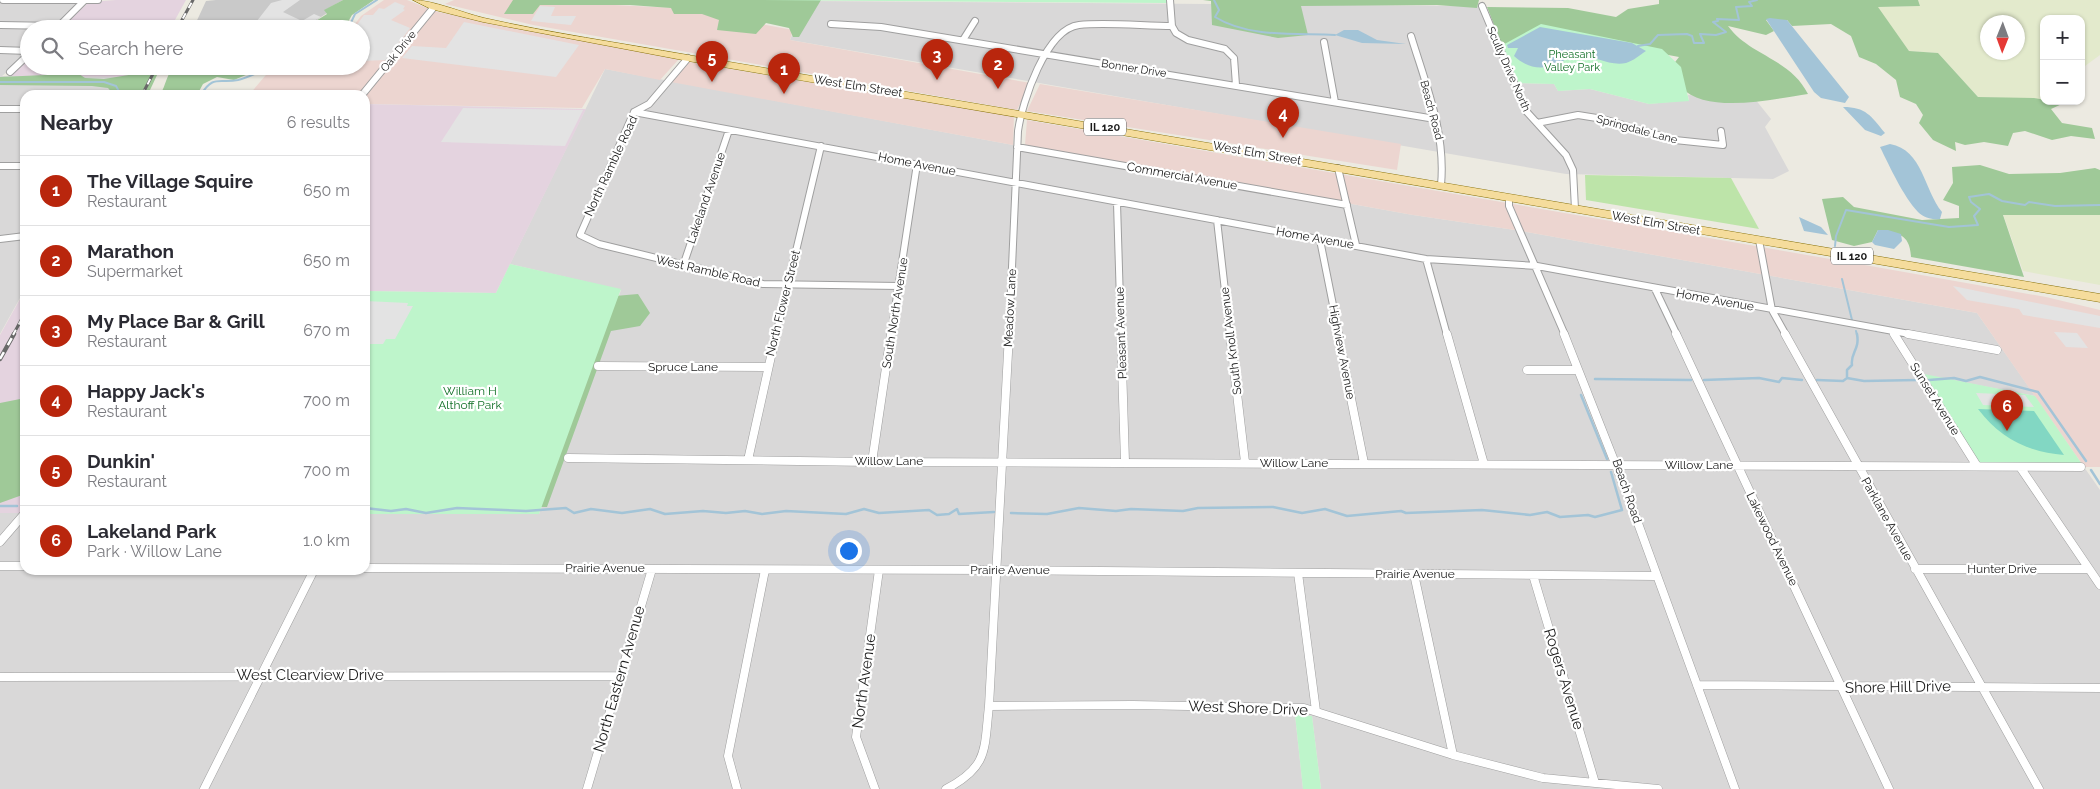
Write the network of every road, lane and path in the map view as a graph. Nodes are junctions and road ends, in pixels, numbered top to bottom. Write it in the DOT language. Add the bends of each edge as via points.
graph roads {
  1 [pos="3,0"];
  2 [pos="85,0"];
  3 [pos="98,0"];
  4 [pos="417,0"];
  5 [pos="1170,0"];
  6 [pos="1482,6"];
  7 [pos="434,7"];
  8 [pos="65,20"];
  9 [pos="976,22"];
  10 [pos="831,24"];
  11 [pos="0,25"];
  12 [pos="9,26"];
  13 [pos="20,26"];
  14 [pos="1172,26"];
  15 [pos="0,33"];
  16 [pos="1411,36"];
  17 [pos="963,40"];
  18 [pos="1324,42"];
  19 [pos="0,50"];
  20 [pos="20,52"];
  21 [pos="1048,54"];
  22 [pos="688,58"];
  23 [pos="20,62"];
  24 [pos="10,72"];
  25 [pos="1236,85"];
  26 [pos="366,90"];
  27 [pos="1335,102"];
  28 [pos="0,109"];
  29 [pos="20,109"];
  30 [pos="634,112"];
  31 [pos="1021,113"];
  32 [pos="1435,119"];
  33 [pos="1537,123"];
  34 [pos="729,130"];
  35 [pos="1721,131"];
  36 [pos="822,146"];
  37 [pos="1017,147"];
  38 [pos="917,164"];
  39 [pos="0,166"];
  40 [pos="20,166"];
  41 [pos="1338,168"];
  42 [pos="1017,184"];
  43 [pos="1441,186"];
  44 [pos="1509,198"];
  45 [pos="1117,203"];
  46 [pos="1347,205"];
  47 [pos="1575,209"];
  48 [pos="1217,220"];
  49 [pos="580,235"];
  50 [pos="20,237"];
  51 [pos="0,239"];
  52 [pos="1320,240"];
  53 [pos="1760,240"];
  54 [pos="1356,245"];
  55 [pos="1426,259"];
  56 [pos="683,266"];
  57 [pos="1537,266"];
  58 [pos="788,285"];
  59 [pos="899,286"];
  60 [pos="1655,289"];
  61 [pos="2100,298"];
  62 [pos="1772,310"];
  63 [pos="1893,332"];
  64 [pos="1997,350"];
  65 [pos="598,366"];
  66 [pos="768,367"];
  67 [pos="1527,370"];
  68 [pos="1578,370"];
  69 [pos="568,458"];
  70 [pos="748,460"];
  71 [pos="1001,461"];
  72 [pos="872,462"];
  73 [pos="1125,462"];
  74 [pos="1245,462"];
  75 [pos="1364,463"];
  76 [pos="1484,464"];
  77 [pos="1618,464"];
  78 [pos="1736,465"];
  79 [pos="1857,466"];
  80 [pos="1977,466"];
  81 [pos="2020,466"];
  82 [pos="2080,467"];
  83 [pos="20,520"];
  84 [pos="0,542"];
  85 [pos="0,566"];
  86 [pos="20,566"];
  87 [pos="370,568"];
  88 [pos="652,569"];
  89 [pos="1915,569"];
  90 [pos="2089,569"];
  91 [pos="765,570"];
  92 [pos="879,570"];
  93 [pos="996,570"];
  94 [pos="1298,573"];
  95 [pos="1414,574"];
  96 [pos="312,575"];
  97 [pos="1533,575"];
  98 [pos="1656,576"];
  99 [pos="2100,585"];
  100 [pos="262,675"];
  101 [pos="620,676"];
  102 [pos="0,677"];
  103 [pos="1697,685"];
  104 [pos="1979,686"];
  105 [pos="1843,687"];
  106 [pos="2100,688"];
  107 [pos="989,706"];
  108 [pos="1316,711"];
  109 [pos="1453,755"];
  110 [pos="1595,784"];
  111 [pos="204,789"];
  112 [pos="587,789"];
  113 [pos="737,789"];
  114 [pos="875,789"];
  115 [pos="946,789"];
  116 [pos="1658,789"];
  117 [pos="1735,789"];
  118 [pos="1890,789"];
  119 [pos="2039,789"];
  1 -- 2 [label="street"];
  2 -- 3 [label="street"];
  2 -- 8 [label="street"];
  4 -- 7 [label="main road, West Elm Street / IL 120"];
  5 -- 14 [label="street"];
  6 -- 33 [label="street, Scully Drive North" via="1526,111"];
  7 -- 22 [label="main road, West Elm Street / IL 120" via="483,20"];
  7 -- 26 [label="street, Oak Drive"];
  9 -- 17 [label="street"];
  10 -- 17 [label="street, Bonner Drive" via="881,27"];
  11 -- 12 [label="street"];
  12 -- 13 [label="street"];
  12 -- 15 [label="street"];
  14 -- 21 [label="street, Meadow Lane" via="1078,25 1058,36"];
  14 -- 25 [label="street" via="1185,38 1225,49 1234,58"];
  16 -- 32 [label="street, Beach Road"];
  17 -- 21 [label="street, Bonner Drive"];
  18 -- 27 [label="street"];
  19 -- 20 [label="street"];
  21 -- 25 [label="street, Bonner Drive"];
  21 -- 31 [label="street, Meadow Lane"];
  22 -- 30 [label="street, North Ramble Road" via="649,104"];
  22 -- 31 [label="main road, West Elm Street / IL 120"];
  23 -- 24 [label="street"];
  25 -- 27 [label="street, Bonner Drive"];
  27 -- 32 [label="street, Bonner Drive"];
  28 -- 29 [label="street"];
  30 -- 34 [label="street, Home Avenue"];
  30 -- 49 [label="street, North Ramble Road"];
  31 -- 37 [label="street, Meadow Lane"];
  31 -- 41 [label="main road, West Elm Street / IL 120"];
  32 -- 43 [label="street, Beach Road" via="1441,146"];
  33 -- 35 [label="street, Springdale Lane" via="1578,115 1675,140 1723,145"];
  33 -- 47 [label="street, Scully Drive North" via="1566,155 1572,170"];
  34 -- 36 [label="street, Home Avenue"];
  34 -- 56 [label="street, Lakeland Avenue"];
  36 -- 38 [label="street, Home Avenue"];
  36 -- 58 [label="street, North Flower Street"];
  37 -- 42 [label="street, Meadow Lane"];
  37 -- 46 [label="street, Commercial Avenue"];
  38 -- 42 [label="street, Home Avenue"];
  38 -- 59 [label="street, South North Avenue"];
  39 -- 40 [label="street"];
  41 -- 43 [label="main road, West Elm Street / IL 120"];
  41 -- 46 [label="street"];
  42 -- 45 [label="street, Home Avenue"];
  42 -- 71 [label="street, Meadow Lane"];
  43 -- 44 [label="main road, West Elm Street / IL 120"];
  44 -- 47 [label="main road, West Elm Street / IL 120"];
  44 -- 57 [label="street, Beach Road" via="1509,206"];
  45 -- 48 [label="street, Home Avenue"];
  45 -- 73 [label="street, Pleasant Avenue"];
  46 -- 54 [label="street"];
  47 -- 53 [label="main road, West Elm Street / IL 120"];
  48 -- 52 [label="street, Home Avenue"];
  48 -- 74 [label="street, South Knoll Avenue"];
  49 -- 56 [label="street, West Ramble Road" via="599,244"];
  50 -- 51 [label="street"];
  52 -- 54 [label="street, Home Avenue"];
  52 -- 75 [label="street, Highview Avenue"];
  53 -- 61 [label="main road, West Elm Street / IL 120"];
  53 -- 62 [label="street, Parklane Avenue"];
  54 -- 55 [label="street, Home Avenue"];
  55 -- 57 [label="street, Home Avenue"];
  55 -- 76 [label="street"];
  56 -- 58 [label="street, West Ramble Road" via="763,284"];
  57 -- 60 [label="street, Home Avenue"];
  57 -- 68 [label="street, Beach Road"];
  58 -- 59 [label="street, West Ramble Road"];
  58 -- 66 [label="street, North Flower Street"];
  59 -- 72 [label="street, South North Avenue"];
  60 -- 62 [label="street, Home Avenue"];
  60 -- 78 [label="street, Lakewood Avenue"];
  62 -- 63 [label="street, Home Avenue"];
  62 -- 79 [label="street, Parklane Avenue"];
  63 -- 64 [label="street, Home Avenue"];
  63 -- 80 [label="street, Sunset Avenue"];
  65 -- 66 [label="street, Spruce Lane"];
  66 -- 70 [label="street, North Flower Street"];
  67 -- 68 [label="street"];
  68 -- 77 [label="street, Beach Road"];
  69 -- 70 [label="street, Willow Lane"];
  70 -- 72 [label="street, Willow Lane"];
  71 -- 72 [label="street, Willow Lane"];
  71 -- 73 [label="street, Willow Lane"];
  71 -- 93 [label="street, Meadow Lane"];
  73 -- 74 [label="street, Willow Lane"];
  74 -- 75 [label="street, Willow Lane"];
  75 -- 76 [label="street, Willow Lane"];
  76 -- 77 [label="street, Willow Lane"];
  77 -- 78 [label="street, Willow Lane"];
  77 -- 98 [label="street, Beach Road"];
  78 -- 79 [label="street, Willow Lane"];
  78 -- 105 [label="street, Lakewood Avenue"];
  79 -- 80 [label="street, Willow Lane"];
  79 -- 89 [label="street, Parklane Avenue"];
  80 -- 81 [label="street, Willow Lane"];
  81 -- 82 [label="street, Willow Lane"];
  81 -- 90 [label="street"];
  83 -- 84 [label="street"];
  85 -- 86 [label="street"];
  87 -- 88 [label="street, Prairie Avenue"];
  88 -- 91 [label="street, Prairie Avenue"];
  88 -- 101 [label="street, North Eastern Avenue"];
  89 -- 90 [label="street, Hunter Drive"];
  89 -- 104 [label="street, Parklane Avenue"];
  90 -- 99 [label="street"];
  91 -- 92 [label="street, Prairie Avenue"];
  91 -- 113 [label="street" via="728,756"];
  92 -- 93 [label="street, Prairie Avenue"];
  92 -- 114 [label="street, North Avenue" via="856,737"];
  93 -- 94 [label="street, Prairie Avenue"];
  93 -- 107 [label="street, Meadow Lane"];
  94 -- 95 [label="street, Prairie Avenue"];
  94 -- 108 [label="street"];
  95 -- 97 [label="street, Prairie Avenue"];
  95 -- 109 [label="street"];
  96 -- 100 [label="street"];
  97 -- 98 [label="street, Prairie Avenue"];
  97 -- 110 [label="street, Rogers Avenue"];
  98 -- 103 [label="street, Beach Road"];
  100 -- 101 [label="street, West Clearview Drive"];
  100 -- 102 [label="street, West Clearview Drive"];
  100 -- 111 [label="street"];
  101 -- 112 [label="street, North Eastern Avenue"];
  103 -- 105 [label="street, Shore Hill Drive"];
  103 -- 117 [label="street, Beach Road"];
  104 -- 105 [label="street, Shore Hill Drive"];
  104 -- 106 [label="street, Shore Hill Drive"];
  104 -- 119 [label="street, Parklane Avenue"];
  105 -- 118 [label="street, Lakewood Avenue"];
  107 -- 108 [label="street, West Shore Drive" via="1304,708"];
  107 -- 115 [label="street" via="982,762 965,780"];
  108 -- 109 [label="street, West Shore Drive"];
  109 -- 110 [label="street, West Shore Drive" via="1543,778"];
  110 -- 116 [label="street, West Shore Drive"];
}
